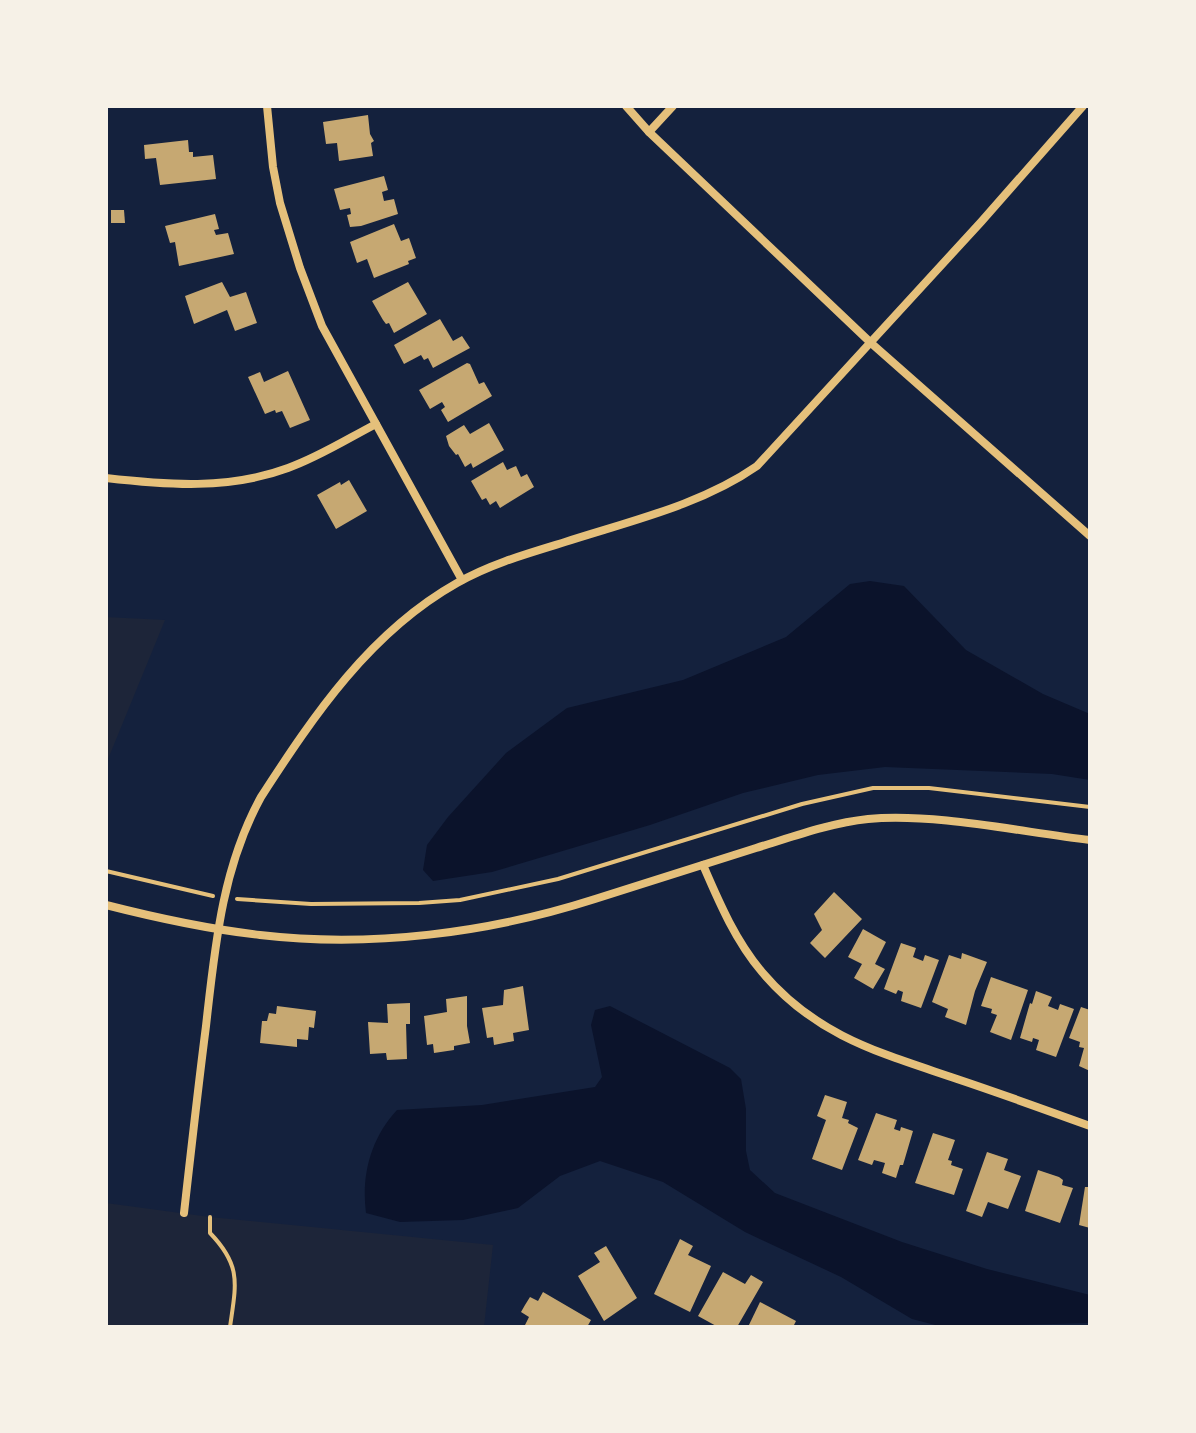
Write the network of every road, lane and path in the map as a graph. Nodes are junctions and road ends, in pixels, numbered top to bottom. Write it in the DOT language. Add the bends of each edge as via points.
graph roads {
  1 [pos="267,106"];
  2 [pos="626,106"];
  3 [pos="673,106"];
  4 [pos="1083,106"];
  5 [pos="649,132"];
  6 [pos="871,343"];
  7 [pos="376,424"];
  8 [pos="106,478"];
  9 [pos="1090,536"];
  10 [pos="462,580"];
  11 [pos="1090,807"];
  12 [pos="1090,840"];
  13 [pos="703,865"];
  14 [pos="106,871"];
  15 [pos="223,898"];
  16 [pos="106,905"];
  17 [pos="217,929"];
  18 [pos="1090,1126"];
  19 [pos="184,1213"];
  20 [pos="210,1217"];
  21 [pos="230,1327"];
  1 -- 7 [label="street" via="278,191 300,268 322,326"];
  2 -- 5 [label="street"];
  3 -- 5 [label="street"];
  4 -- 6 [label="street"];
  5 -- 6 [label="street"];
  6 -- 9 [label="street"];
  6 -- 10 [label="street" via="757,466 735,481"];
  7 -- 8 [label="street" via="289,468 248,479 183,485"];
  7 -- 10 [label="street"];
  10 -- 15 [label="street" via="403,619 345,678 252,814"];
  11 -- 15 [label="path" via="929,788 873,788 802,804 558,879 460,900 311,904"];
  12 -- 13 [label="street" via="925,820 865,820"];
  13 -- 17 [label="street" via="547,914 463,929 329,938"];
  13 -- 18 [label="street" via="732,929 761,972 830,1029 863,1047"];
  14 -- 15 [label="path"];
  15 -- 17 [label="street"];
  16 -- 17 [label="street"];
  17 -- 19 [label="street"];
  20 -- 21 [label="path" via="210,1233 234,1267"];
}
